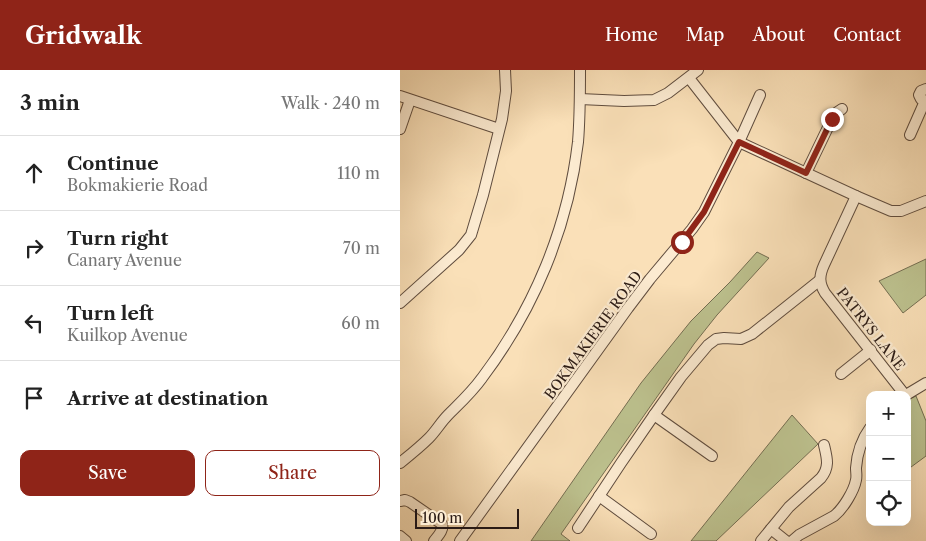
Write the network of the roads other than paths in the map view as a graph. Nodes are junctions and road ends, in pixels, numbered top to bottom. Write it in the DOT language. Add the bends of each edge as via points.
graph roads {
  1 [pos="505,70"];
  2 [pos="580,70"];
  3 [pos="698,70"];
  4 [pos="689,78"];
  5 [pos="926,89"];
  6 [pos="760,95"];
  7 [pos="405,98"];
  8 [pos="580,99"];
  9 [pos="926,101"];
  10 [pos="842,109"];
  11 [pos="400,129"];
  12 [pos="499,130"];
  13 [pos="910,135"];
  14 [pos="739,142"];
  15 [pos="806,173"];
  16 [pos="856,196"];
  17 [pos="926,202"];
  18 [pos="820,280"];
  19 [pos="400,303"];
  20 [pos="871,350"];
  21 [pos="841,374"];
  22 [pos="926,383"];
  23 [pos="902,391"];
  24 [pos="911,392"];
  25 [pos="654,415"];
  26 [pos="447,416"];
  27 [pos="866,435"];
  28 [pos="824,445"];
  29 [pos="400,454"];
  30 [pos="712,456"];
  31 [pos="400,463"];
  32 [pos="599,496"];
  33 [pos="400,501"];
  34 [pos="578,528"];
  35 [pos="771,529"];
  36 [pos="651,534"];
  37 [pos="400,536"];
  38 [pos="406,541"];
  39 [pos="434,541"];
  40 [pos="460,541"];
  41 [pos="761,541"];
  42 [pos="786,541"];
  43 [pos="792,541"];
  1 -- 12 [label="street" via="505,100"];
  2 -- 8 [label="street"];
  3 -- 4 [label="street"];
  4 -- 8 [label="street" via="654,100"];
  4 -- 14 [label="street"];
  5 -- 9 [label="street" via="919,95"];
  6 -- 14 [label="street, BOKMAKIERIE ROAD"];
  7 -- 11 [label="street"];
  7 -- 12 [label="street"];
  8 -- 26 [label="street" via="574,170 549,260 512,334 482,378"];
  9 -- 13 [label="street"];
  10 -- 15 [label="street" via="832,119"];
  12 -- 19 [label="street" via="471,235 459,250"];
  14 -- 15 [label="street"];
  14 -- 40 [label="street, BOKMAKIERIE ROAD" via="704,212 623,316"];
  15 -- 16 [label="street"];
  16 -- 17 [label="street" via="896,211"];
  16 -- 18 [label="street, PATRYS LANE"];
  18 -- 20 [label="street, PATRYS LANE" via="825,293"];
  18 -- 25 [label="street" via="752,334 741,339 720,338 712,342"];
  20 -- 21 [label="street"];
  20 -- 23 [label="street, PATRYS LANE"];
  22 -- 24 [label="street"];
  25 -- 30 [label="street"];
  25 -- 32 [label="street"];
  26 -- 29 [label="street"];
  26 -- 31 [label="street" via="428,439"];
  27 -- 43 [label="street" via="857,461 856,480 844,506 834,516"];
  28 -- 35 [label="street" via="825,473"];
  32 -- 34 [label="street"];
  32 -- 36 [label="street"];
  33 -- 39 [label="street" via="410,502 442,524 442,530"];
  35 -- 41 [label="street"];
  35 -- 42 [label="street"];
  37 -- 38 [label="street"];
}
